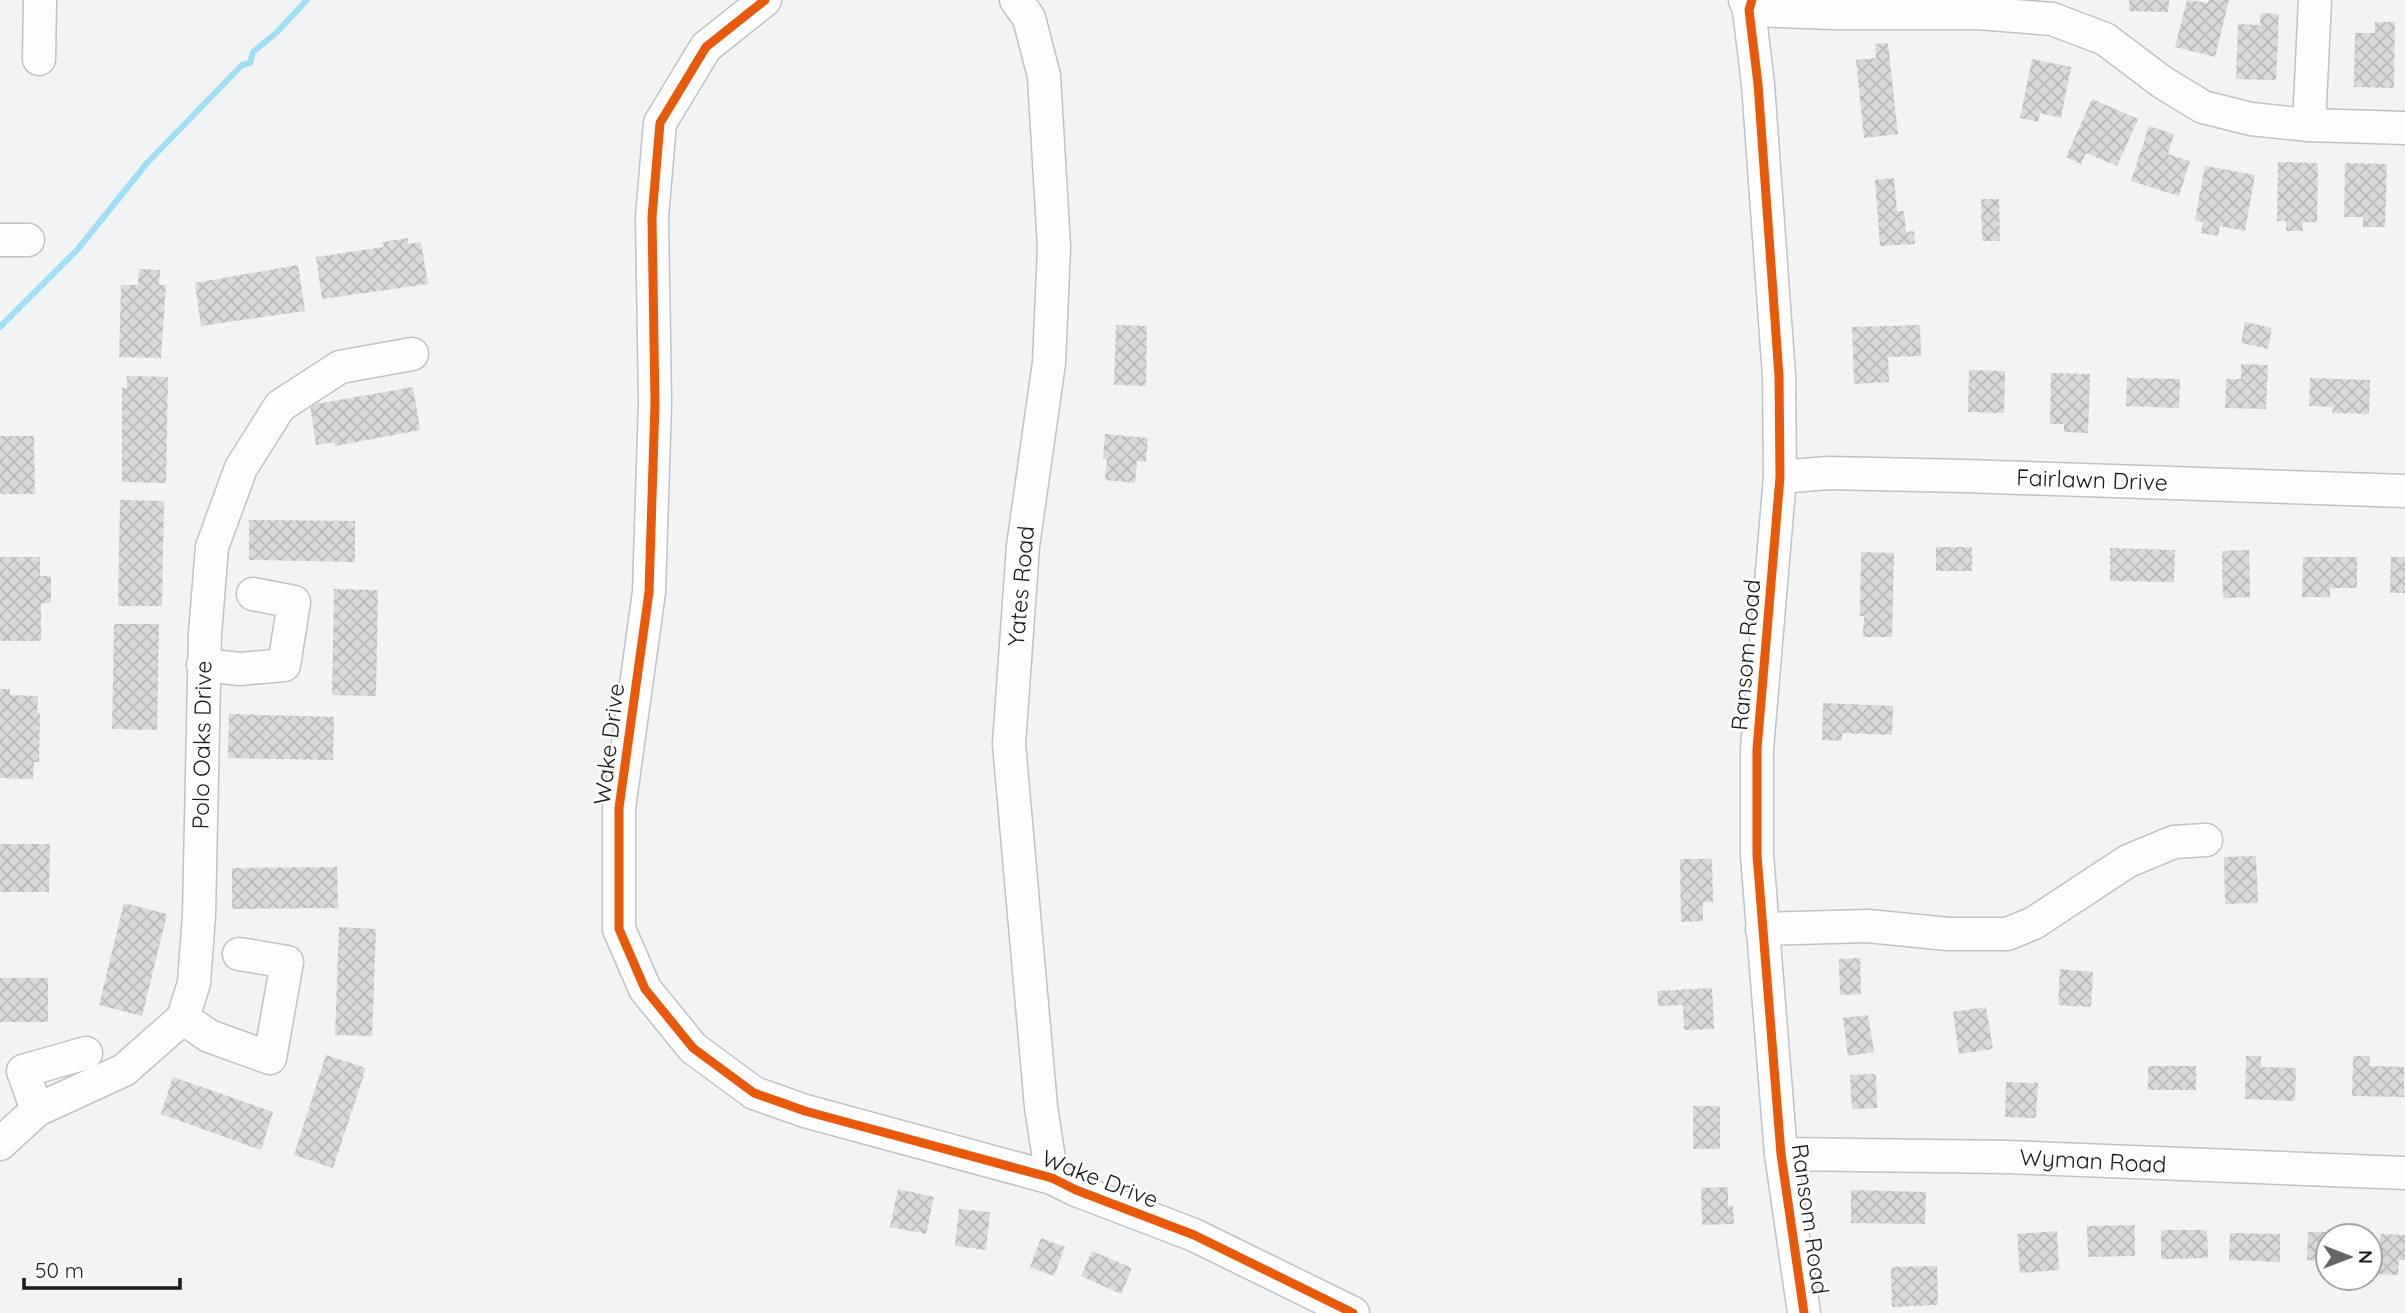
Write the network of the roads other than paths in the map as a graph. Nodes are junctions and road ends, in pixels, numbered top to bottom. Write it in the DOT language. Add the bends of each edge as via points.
graph roads {
  1 [pos="40,0"];
  2 [pos="765,0"];
  3 [pos="1016,0"];
  4 [pos="2315,0"];
  5 [pos="1749,3"];
  6 [pos="39,59"];
  7 [pos="2309,125"];
  8 [pos="2405,128"];
  9 [pos="412,354"];
  10 [pos="1780,477"];
  11 [pos="2405,491"];
  12 [pos="253,594"];
  13 [pos="204,665"];
  14 [pos="2206,840"];
  15 [pos="1762,929"];
  16 [pos="239,954"];
  17 [pos="183,1018"];
  18 [pos="86,1053"];
  19 [pos="11,1073"];
  20 [pos="37,1110"];
  21 [pos="0,1144"];
  22 [pos="1781,1154"];
  23 [pos="2405,1173"];
  24 [pos="1052,1178"];
  25 [pos="1353,1313"];
  26 [pos="1804,1313"];
  1 -- 6 [label="street"];
  2 -- 24 [label="street, Wake Drive" via="706,47 660,124 652,217 655,403 649,592 619,808 619,929 645,989 693,1048 754,1093"];
  3 -- 24 [label="street, Yates Road" via="1029,18 1044,76 1054,247 1049,363 1023,546 1009,744 1041,1107"];
  4 -- 7 [label="street"];
  5 -- 7 [label="street" via="1833,13 1978,13 2052,19 2105,39 2203,107 2251,119"];
  5 -- 10 [label="street, Ransom Road" via="1778,362"];
  7 -- 8 [label="street"];
  9 -- 13 [label="street, Polo Oaks Drive" via="340,368 280,406 241,468 212,547"];
  10 -- 11 [label="street, Fairlawn Drive" via="1828,473 1964,476"];
  10 -- 15 [label="street, Ransom Road" via="1757,749"];
  12 -- 13 [label="street" via="294,602 284,665 240,669"];
  13 -- 17 [label="street, Polo Oaks Drive" via="199,915 194,983"];
  14 -- 15 [label="street" via="2174,842 2128,861 2034,923 2007,934 1868,926"];
  15 -- 22 [label="street, Ransom Road"];
  16 -- 17 [label="street" via="287,962 270,1058 209,1036"];
  17 -- 20 [label="street" via="124,1070"];
  18 -- 19 [label="street"];
  19 -- 20 [label="street"];
  20 -- 21 [label="street"];
  22 -- 23 [label="street, Wyman Road" via="2007,1157"];
  22 -- 26 [label="street, Ransom Road"];
  24 -- 25 [label="street, Wake Drive" via="1194,1236"];
}
